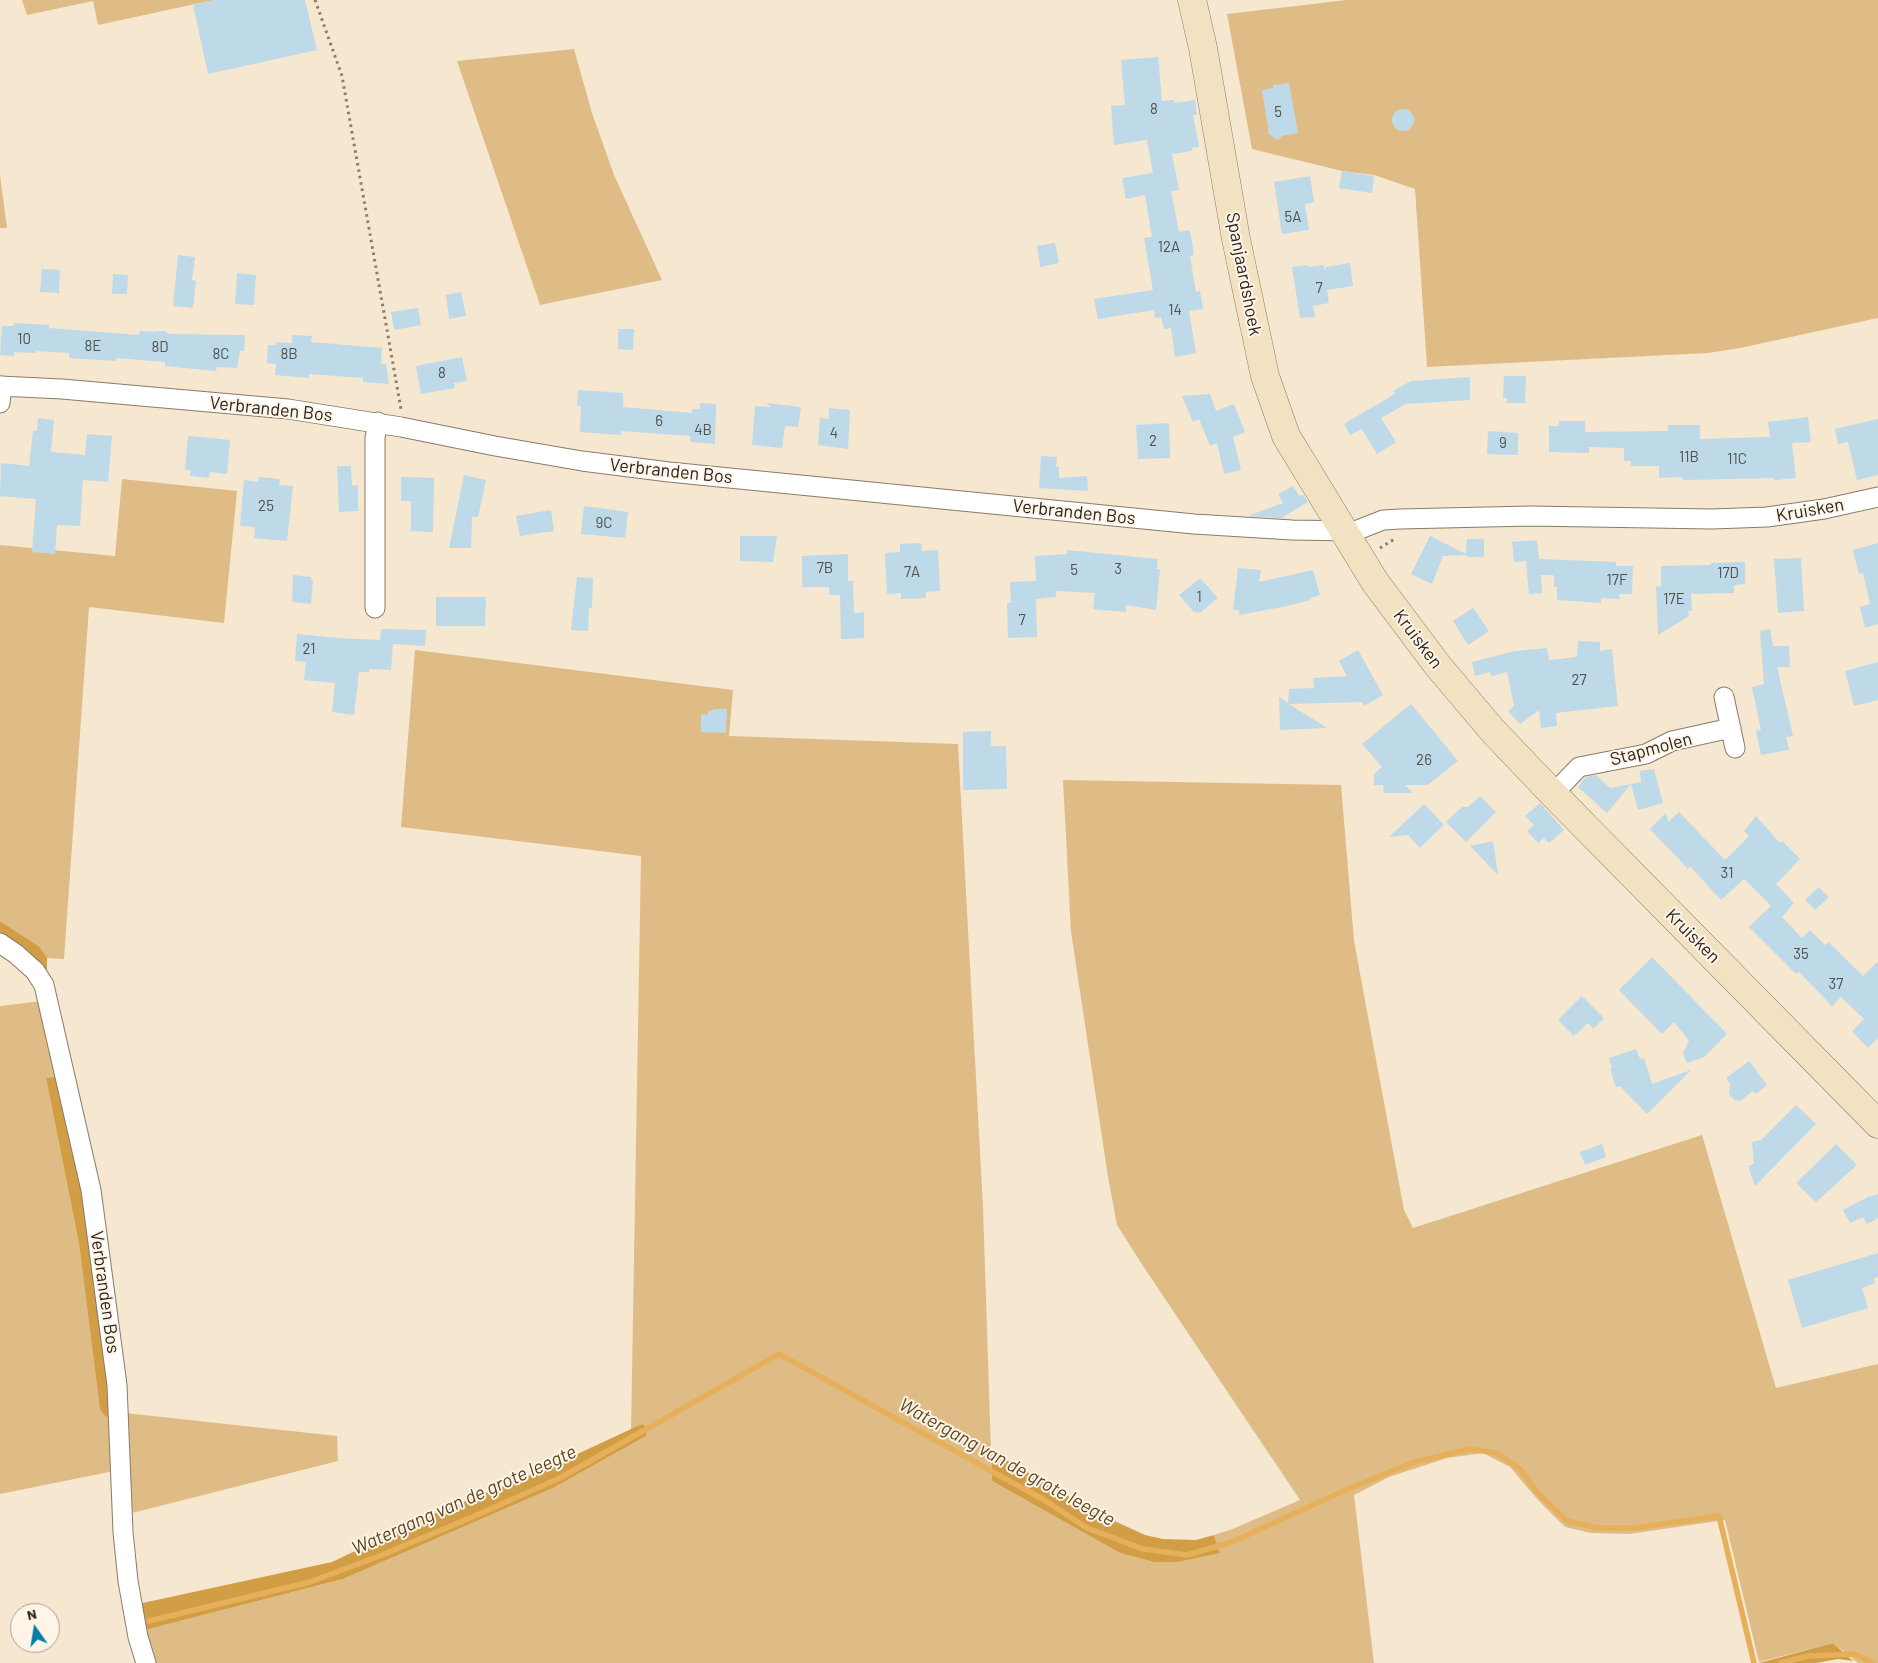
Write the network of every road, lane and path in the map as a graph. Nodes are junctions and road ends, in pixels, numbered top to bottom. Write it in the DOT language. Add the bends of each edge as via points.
graph roads {
  1 [pos="315,0"];
  2 [pos="1192,0"];
  3 [pos="1,392"];
  4 [pos="378,422"];
  5 [pos="402,426"];
  6 [pos="1878,497"];
  7 [pos="1344,531"];
  8 [pos="375,608"];
  9 [pos="1724,697"];
  10 [pos="1731,728"];
  11 [pos="1735,748"];
  12 [pos="1553,794"];
  13 [pos="0,943"];
  14 [pos="1878,1124"];
  15 [pos="146,1663"];
  1 -- 5 [label="path" via="342,76"];
  2 -- 7 [label="street, Spanjaardshoek" via="1265,376 1286,436"];
  3 -- 4 [label="street, Verbranden Bos" via="62,389 288,409"];
  4 -- 5 [label="street, Verbranden Bos"];
  4 -- 8 [label="street"];
  5 -- 7 [label="street, Verbranden Bos" via="572,460 669,472 1194,524"];
  6 -- 7 [label="street, Kruisken" via="1767,517 1400,519 1383,520 1355,531"];
  7 -- 12 [label="street, Kruisken" via="1375,582 1438,666 1493,731"];
  9 -- 10 [label="street"];
  10 -- 11 [label="street"];
  10 -- 12 [label="street, Stapmolen" via="1672,741 1646,754 1579,767"];
  12 -- 14 [label="street, Kruisken"];
  13 -- 15 [label="street, Verbranden Bos" via="35,971 44,986 91,1190 117,1385 128,1581"];
}
